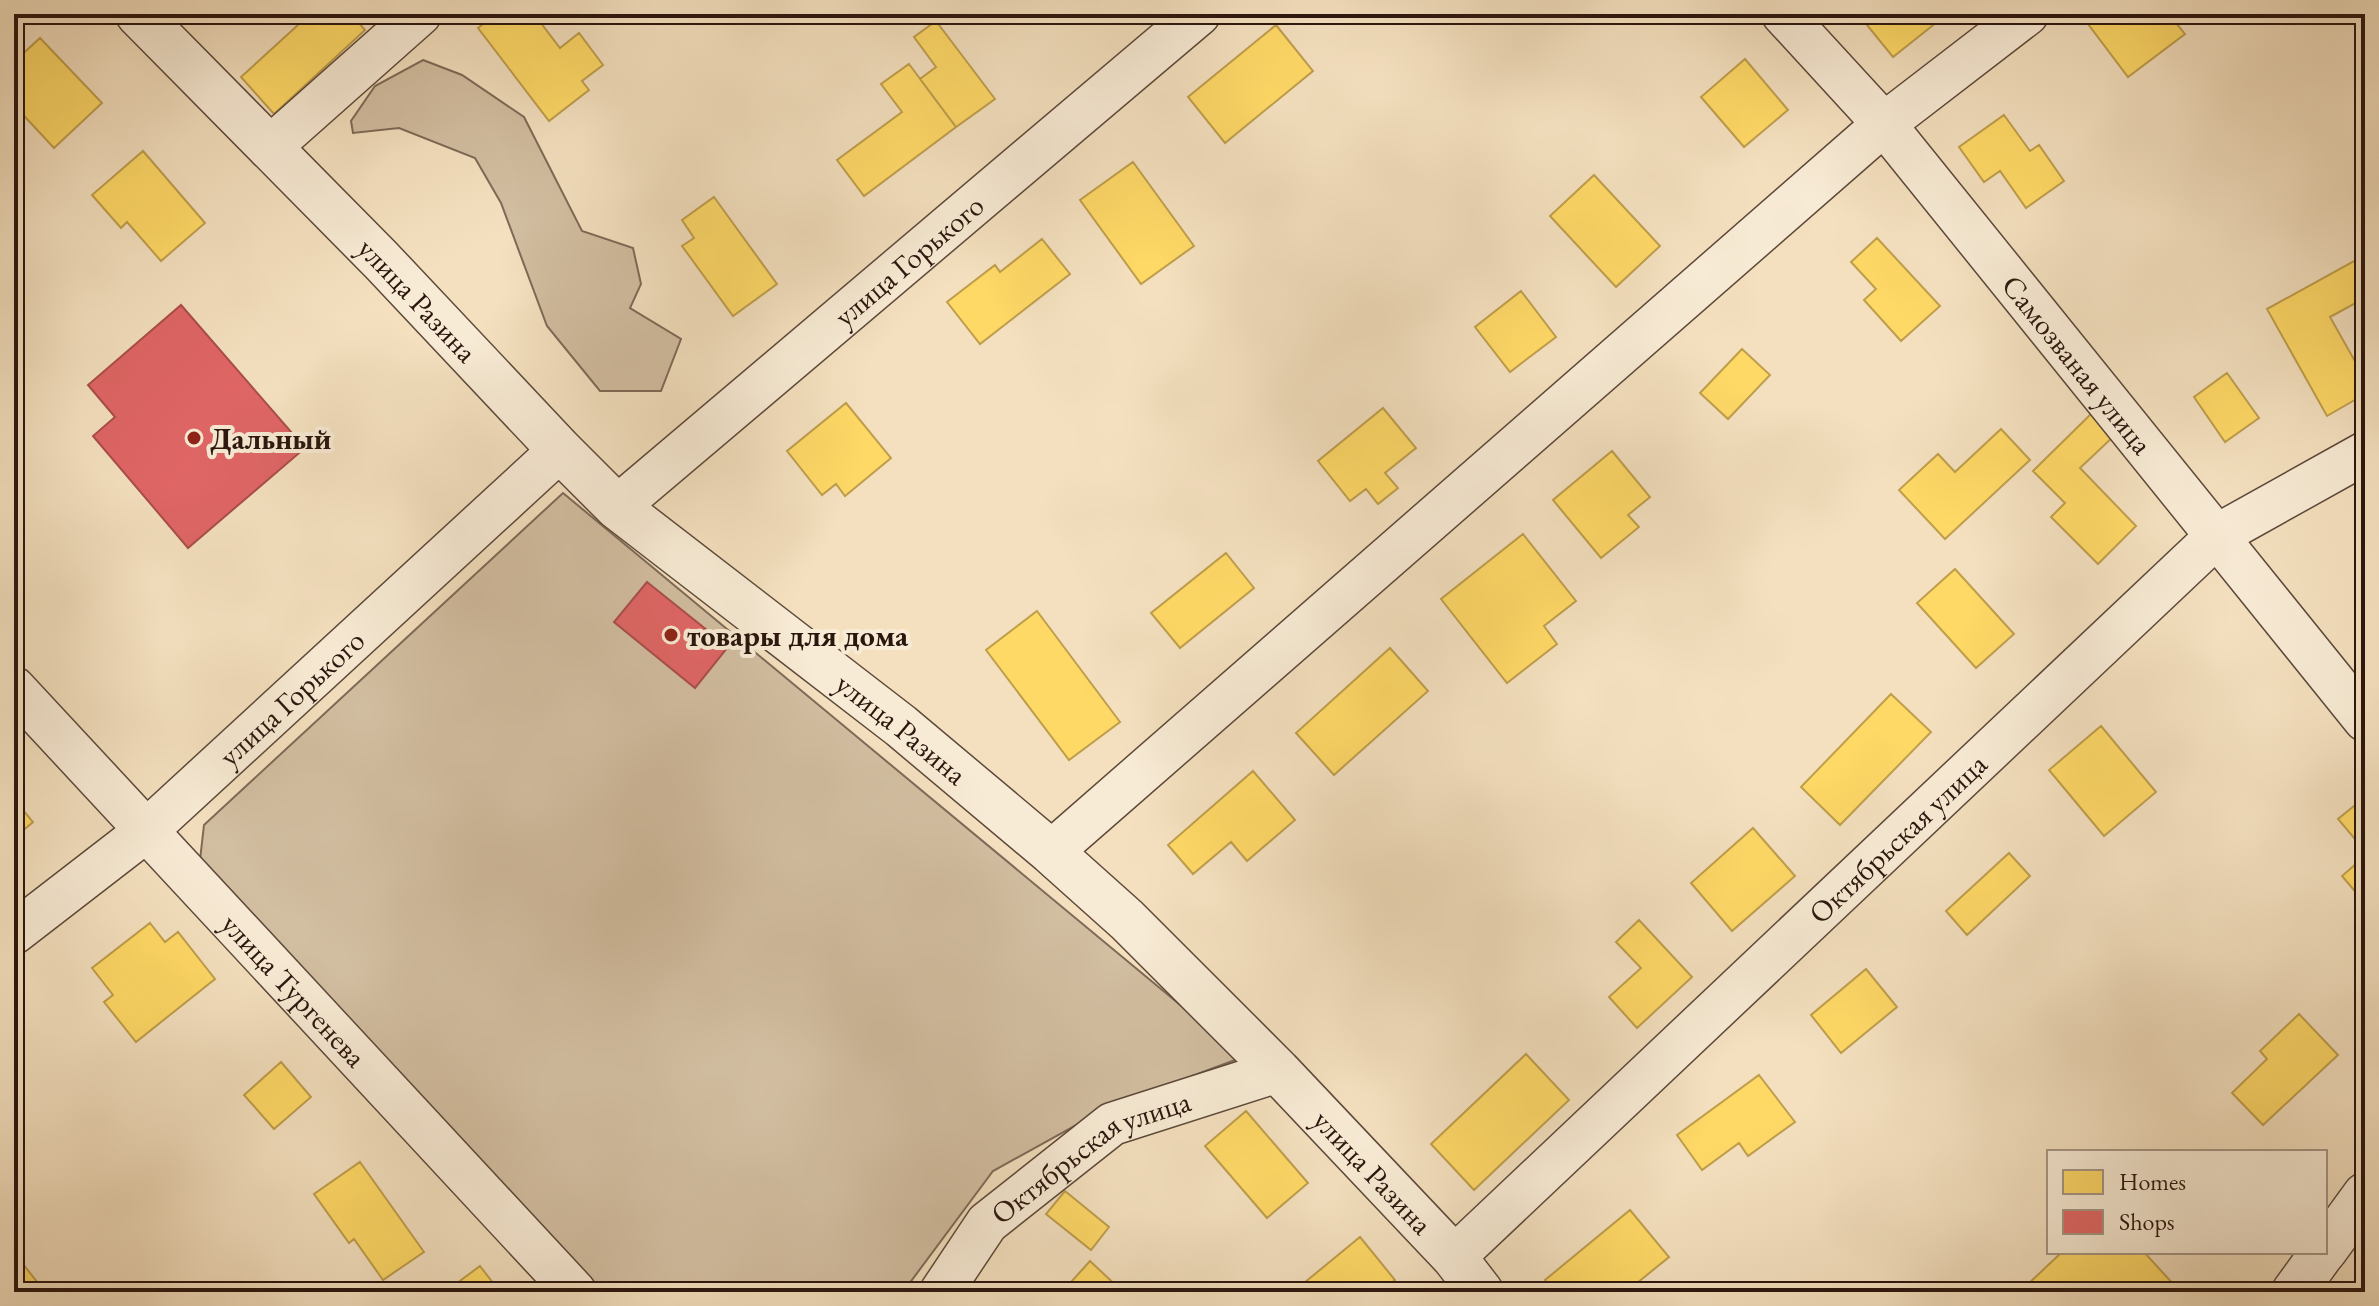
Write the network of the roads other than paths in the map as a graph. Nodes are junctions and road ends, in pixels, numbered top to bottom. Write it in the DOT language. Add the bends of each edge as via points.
graph roads {
  1 [pos="138,14"];
  2 [pos="420,14"];
  3 [pos="1199,14"];
  4 [pos="1783,14"];
  5 [pos="2027,14"];
  6 [pos="1884,124"];
  7 [pos="269,148"];
  8 [pos="560,450"];
  9 [pos="2365,453"];
  10 [pos="617,507"];
  11 [pos="2218,535"];
  12 [pos="14,688"];
  13 [pos="2365,720"];
  14 [pos="146,831"];
  15 [pos="1051,852"];
  16 [pos="14,933"];
  17 [pos="1278,1071"];
  18 [pos="2365,1195"];
  19 [pos="2327,1247"];
  20 [pos="2322,1254"];
  21 [pos="1454,1257"];
  22 [pos="575,1292"];
  23 [pos="941,1292"];
  24 [pos="1481,1292"];
  25 [pos="2294,1292"];
  1 -- 7 [label="street, улица Разина"];
  2 -- 7 [label="street"];
  3 -- 10 [label="street, улица Горького"];
  4 -- 6 [label="street, Самозваная улица"];
  5 -- 6 [label="street"];
  6 -- 11 [label="street, Самозваная улица"];
  6 -- 15 [label="street"];
  7 -- 8 [label="street, улица Разина"];
  8 -- 10 [label="street, улица Разина"];
  8 -- 14 [label="street, улица Горького"];
  9 -- 11 [label="street, Октябрьская улица"];
  10 -- 15 [label="street, улица Разина" via="901,726"];
  11 -- 13 [label="street, Самозваная улица"];
  11 -- 21 [label="street, Октябрьская улица"];
  12 -- 14 [label="street, улица Тургенева"];
  14 -- 16 [label="street, улица Горького"];
  14 -- 22 [label="street, улица Тургенева"];
  15 -- 17 [label="street, улица Разина"];
  17 -- 21 [label="street, улица Разина"];
  17 -- 23 [label="street, Октябрьская улица" via="1112,1124 987,1223"];
  18 -- 19 [label="street"];
  20 -- 25 [label="street"];
  21 -- 24 [label="street, улица Разина"];
}
